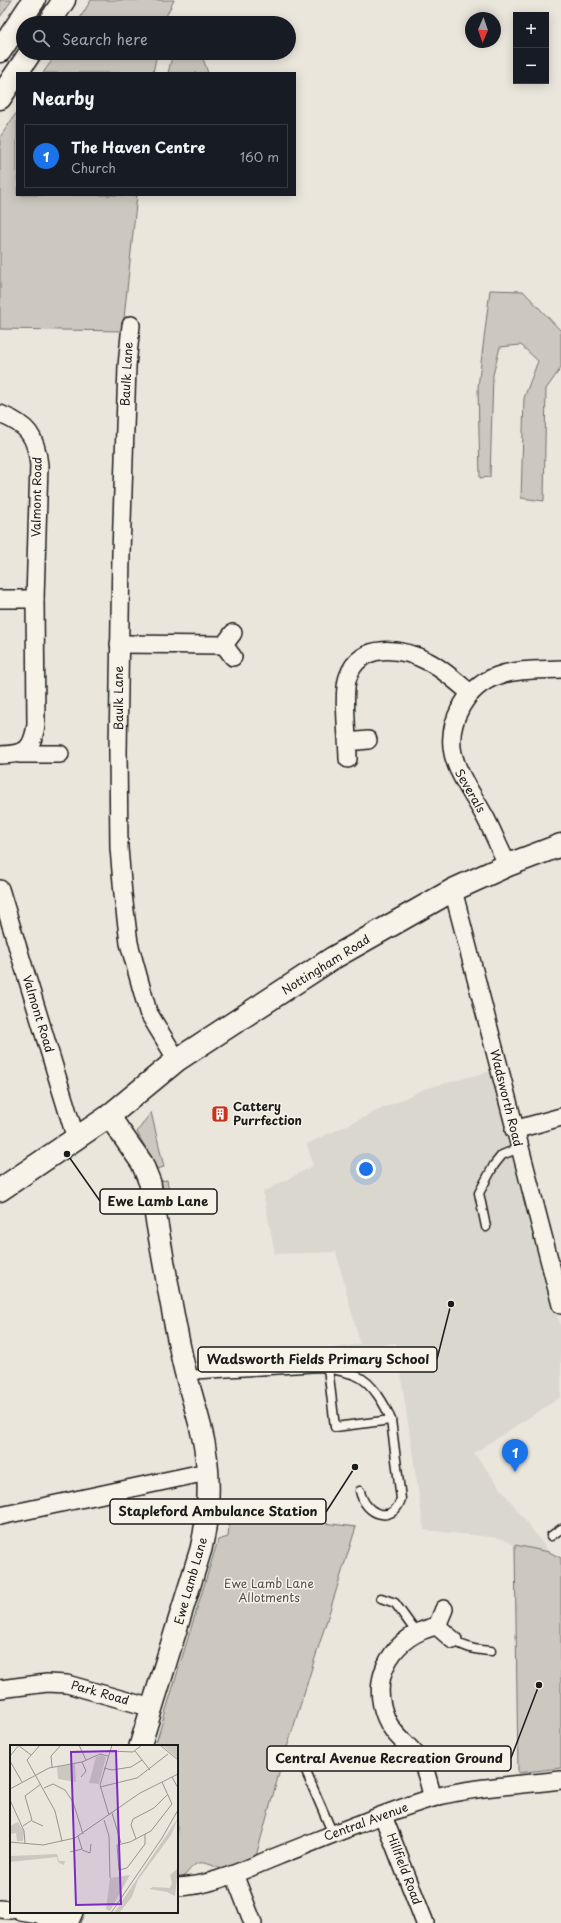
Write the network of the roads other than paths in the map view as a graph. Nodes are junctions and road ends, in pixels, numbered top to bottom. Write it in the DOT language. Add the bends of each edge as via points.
graph roads {
  1 [pos="34,0"];
  2 [pos="64,0"];
  3 [pos="23,16"];
  4 [pos="54,16"];
  5 [pos="16,27"];
  6 [pos="0,51"];
  7 [pos="25,60"];
  8 [pos="17,72"];
  9 [pos="16,74"];
  10 [pos="0,98"];
  11 [pos="131,325"];
  12 [pos="0,414"];
  13 [pos="0,599"];
  14 [pos="35,599"];
  15 [pos="119,644"];
  16 [pos="230,645"];
  17 [pos="561,669"];
  18 [pos="470,693"];
  19 [pos="368,740"];
  20 [pos="348,742"];
  21 [pos="19,754"];
  22 [pos="60,754"];
  23 [pos="0,755"];
  24 [pos="348,759"];
  25 [pos="561,845"];
  26 [pos="508,865"];
  27 [pos="0,889"];
  28 [pos="453,890"];
  29 [pos="177,1060"];
  30 [pos="109,1116"];
  31 [pos="561,1117"];
  32 [pos="514,1130"];
  33 [pos="76,1138"];
  34 [pos="519,1148"];
  35 [pos="0,1190"];
  36 [pos="486,1228"];
  37 [pos="561,1303"];
  38 [pos="328,1368"];
  39 [pos="185,1375"];
  40 [pos="391,1420"];
  41 [pos="207,1472"];
  42 [pos="360,1491"];
  43 [pos="0,1516"];
  44 [pos="561,1529"];
  45 [pos="551,1536"];
  46 [pos="381,1598"];
  47 [pos="444,1609"];
  48 [pos="437,1626"];
  49 [pos="416,1632"];
  50 [pos="453,1640"];
  51 [pos="491,1651"];
  52 [pos="0,1689"];
  53 [pos="152,1708"];
  54 [pos="140,1745"];
  55 [pos="300,1758"];
  56 [pos="561,1780"];
  57 [pos="432,1798"];
  58 [pos="383,1816"];
  59 [pos="333,1834"];
  60 [pos="234,1874"];
  61 [pos="178,1886"];
  62 [pos="0,1909"];
  63 [pos="10,1910"];
  64 [pos="29,1913"];
  65 [pos="69,1918"];
  66 [pos="253,1923"];
  67 [pos="425,1923"];
  1 -- 3 [label="main road"];
  2 -- 4 [label="main road"];
  5 -- 6 [label="main road"];
  7 -- 8 [label="main road"];
  9 -- 10 [label="main road"];
  11 -- 15 [label="street, Baulk Lane" via="126,374"];
  12 -- 14 [label="street, Valmont Road" via="14,420 31,434 37,451 39,465"];
  13 -- 14 [label="street"];
  14 -- 21 [label="street, Valmont Road" via="36,725 31,744"];
  15 -- 16 [label="street"];
  15 -- 29 [label="street, Baulk Lane" via="119,848 129,943 148,1012"];
  17 -- 18 [label="street, Severals" via="523,671 498,676 484,682"];
  18 -- 20 [label="street" via="427,661 390,650 375,650 357,661 348,676"];
  18 -- 26 [label="street, Severals" via="457,715 451,747 462,779 485,816"];
  19 -- 20 [label="street"];
  20 -- 24 [label="street"];
  21 -- 22 [label="street"];
  21 -- 23 [label="street"];
  25 -- 26 [label="main road, Nottingham Road"];
  26 -- 28 [label="main road, Nottingham Road"];
  27 -- 33 [label="street, Valmont Road"];
  28 -- 29 [label="main road, Nottingham Road" via="333,958"];
  28 -- 32 [label="street, Wadsworth Road"];
  29 -- 30 [label="main road, Nottingham Road"];
  30 -- 33 [label="main road, Nottingham Road"];
  30 -- 39 [label="street, Ewe Lamb Lane" via="142,1163 150,1183"];
  31 -- 32 [label="street"];
  32 -- 34 [label="street, Wadsworth Road"];
  33 -- 35 [label="main road, Nottingham Road"];
  34 -- 36 [label="lane" via="502,1155 479,1193"];
  34 -- 37 [label="street, Wadsworth Road"];
  38 -- 39 [label="lane"];
  38 -- 40 [label="lane" via="358,1376 380,1398"];
  38 -- 40 [label="lane" via="335,1427"];
  39 -- 41 [label="street, Ewe Lamb Lane" via="201,1429"];
  40 -- 42 [label="lane" via="401,1499 399,1507 387,1514 375,1513 369,1510"];
  41 -- 43 [label="street"];
  41 -- 53 [label="street, Ewe Lamb Lane" via="209,1496 206,1529 188,1596"];
  44 -- 45 [label="lane"];
  46 -- 49 [label="lane" via="395,1604"];
  47 -- 48 [label="street"];
  48 -- 49 [label="street"];
  48 -- 50 [label="street"];
  49 -- 57 [label="street" via="401,1642 391,1655 382,1678 380,1698 386,1718 395,1734 421,1761"];
  50 -- 51 [label="lane" via="464,1647"];
  52 -- 53 [label="street, Park Road" via="47,1683 67,1684"];
  53 -- 54 [label="street, Ewe Lamb Lane"];
  55 -- 59 [label="lane"];
  56 -- 57 [label="street, Central Avenue" via="466,1791"];
  57 -- 58 [label="street, Central Avenue"];
  58 -- 59 [label="street, Central Avenue"];
  58 -- 67 [label="street, Hillfield Road"];
  59 -- 60 [label="street, Central Avenue"];
  60 -- 61 [label="street, Central Avenue" via="204,1884"];
  60 -- 66 [label="street"];
  62 -- 63 [label="street"];
  64 -- 65 [label="street"];
}
